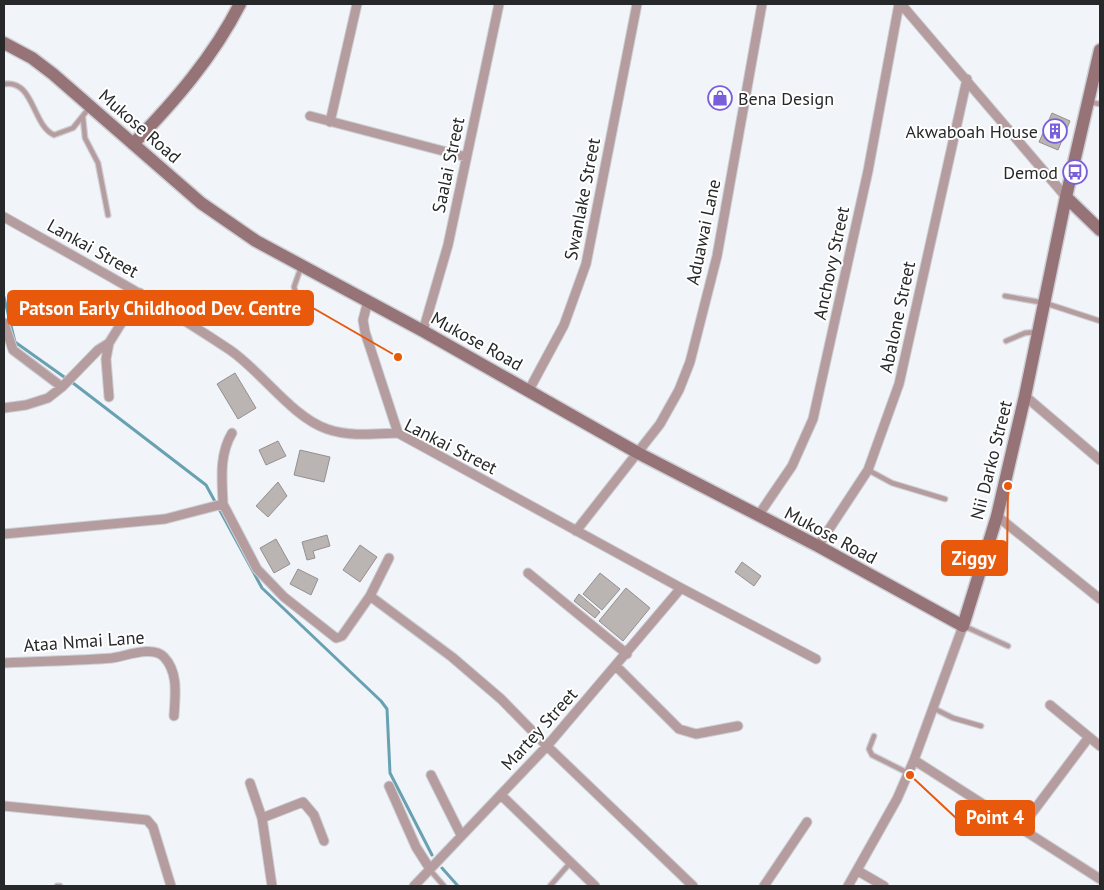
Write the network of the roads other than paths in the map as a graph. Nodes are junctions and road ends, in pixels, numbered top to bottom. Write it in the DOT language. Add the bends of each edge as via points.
graph roads {
  1 [pos="240,4"];
  2 [pos="356,4"];
  3 [pos="499,4"];
  4 [pos="636,4"];
  5 [pos="762,4"];
  6 [pos="900,4"];
  7 [pos="4,42"];
  8 [pos="1100,50"];
  9 [pos="967,79"];
  10 [pos="4,84"];
  11 [pos="1094,103"];
  12 [pos="91,106"];
  13 [pos="310,116"];
  14 [pos="83,118"];
  15 [pos="330,122"];
  16 [pos="133,144"];
  17 [pos="466,157"];
  18 [pos="1066,197"];
  19 [pos="108,214"];
  20 [pos="4,217"];
  21 [pos="1100,230"];
  22 [pos="302,265"];
  23 [pos="140,293"];
  24 [pos="1005,296"];
  25 [pos="368,301"];
  26 [pos="1044,303"];
  27 [pos="302,311"];
  28 [pos="1100,321"];
  29 [pos="4,322"];
  30 [pos="423,331"];
  31 [pos="1038,332"];
  32 [pos="1006,341"];
  33 [pos="109,343"];
  34 [pos="62,387"];
  35 [pos="529,390"];
  36 [pos="1025,396"];
  37 [pos="109,397"];
  38 [pos="4,408"];
  39 [pos="232,433"];
  40 [pos="398,433"];
  41 [pos="638,453"];
  42 [pos="1100,460"];
  43 [pos="868,470"];
  44 [pos="946,499"];
  45 [pos="222,504"];
  46 [pos="758,516"];
  47 [pos="997,516"];
  48 [pos="576,531"];
  49 [pos="4,534"];
  50 [pos="818,546"];
  51 [pos="389,558"];
  52 [pos="528,573"];
  53 [pos="681,588"];
  54 [pos="370,596"];
  55 [pos="1100,600"];
  56 [pos="963,626"];
  57 [pos="1008,646"];
  58 [pos="627,654"];
  59 [pos="816,659"];
  60 [pos="4,663"];
  61 [pos="616,666"];
  62 [pos="1050,705"];
  63 [pos="933,708"];
  64 [pos="174,716"];
  65 [pos="738,726"];
  66 [pos="981,726"];
  67 [pos="874,736"];
  68 [pos="1089,737"];
  69 [pos="547,746"];
  70 [pos="1100,746"];
  71 [pos="914,760"];
  72 [pos="908,773"];
  73 [pos="431,775"];
  74 [pos="250,783"];
  75 [pos="388,786"];
  76 [pos="501,796"];
  77 [pos="4,806"];
  78 [pos="262,818"];
  79 [pos="807,822"];
  80 [pos="1020,830"];
  81 [pos="461,835"];
  82 [pos="324,841"];
  83 [pos="570,863"];
  84 [pos="430,869"];
  85 [pos="858,871"];
  86 [pos="1100,878"];
  87 [pos="553,885"];
  88 [pos="171,886"];
  89 [pos="272,886"];
  90 [pos="414,886"];
  91 [pos="444,886"];
  92 [pos="594,886"];
  93 [pos="693,886"];
  94 [pos="764,886"];
  95 [pos="848,886"];
  96 [pos="884,886"];
  1 -- 16 [label="street" via="211,53 166,110"];
  2 -- 15 [label="street"];
  3 -- 17 [label="street, Saalai Street"];
  4 -- 35 [label="street, Swanlake Street" via="586,264 564,325"];
  5 -- 41 [label="street, Aduawai Lane" via="717,256 690,362 671,405"];
  6 -- 9 [label="street"];
  6 -- 46 [label="street, Anchovy Street" via="868,171 813,419 792,466"];
  7 -- 12 [label="street, Mukose Road" via="32,58"];
  8 -- 11 [label="street, Nii Darko Street"];
  9 -- 18 [label="street"];
  9 -- 43 [label="street, Abalone Street" via="906,358"];
  10 -- 14 [label="lane" via="10,83 22,89 41,125 49,133 65,132"];
  11 -- 18 [label="street, Nii Darko Street"];
  12 -- 14 [label="lane"];
  12 -- 16 [label="street, Mukose Road"];
  13 -- 15 [label="street"];
  14 -- 19 [label="lane" via="85,138 98,163"];
  15 -- 17 [label="street"];
  16 -- 22 [label="street, Mukose Road" via="222,219"];
  17 -- 30 [label="street, Saalai Street" via="448,245"];
  18 -- 21 [label="street"];
  18 -- 26 [label="street, Nii Darko Street"];
  20 -- 23 [label="street, Lankai Street"];
  22 -- 25 [label="street, Mukose Road"];
  22 -- 27 [label="lane" via="294,288"];
  23 -- 33 [label="street"];
  23 -- 40 [label="street, Lankai Street" via="232,352 307,418 326,429 360,435"];
  24 -- 26 [label="lane"];
  25 -- 30 [label="street, Mukose Road"];
  25 -- 40 [label="street" via="363,320 365,332"];
  26 -- 28 [label="lane"];
  26 -- 31 [label="street, Nii Darko Street"];
  29 -- 34 [label="street" via="13,350"];
  30 -- 35 [label="street, Mukose Road"];
  31 -- 32 [label="lane" via="1025,333"];
  31 -- 36 [label="street, Nii Darko Street"];
  33 -- 34 [label="street"];
  33 -- 37 [label="street" via="106,359"];
  34 -- 38 [label="street" via="48,398"];
  35 -- 41 [label="street, Mukose Road"];
  36 -- 42 [label="street"];
  36 -- 47 [label="street, Nii Darko Street"];
  39 -- 45 [label="street" via="226,443 221,471"];
  40 -- 48 [label="street, Lankai Street"];
  41 -- 46 [label="street, Mukose Road"];
  41 -- 48 [label="street, Aduawai Lane"];
  43 -- 44 [label="lane" via="892,483"];
  43 -- 50 [label="street, Abalone Street"];
  45 -- 49 [label="street" via="165,518"];
  45 -- 54 [label="street" via="258,569 284,597 329,634 336,638 342,636"];
  46 -- 50 [label="street, Mukose Road"];
  47 -- 55 [label="street"];
  47 -- 56 [label="street, Nii Darko Street"];
  48 -- 53 [label="street, Lankai Street"];
  50 -- 56 [label="street, Mukose Road"];
  51 -- 54 [label="street"];
  52 -- 58 [label="street"];
  53 -- 58 [label="street, Martey Street"];
  53 -- 59 [label="street, Lankai Street"];
  54 -- 69 [label="street" via="502,699"];
  56 -- 57 [label="lane"];
  56 -- 63 [label="street, Nii Darko Street"];
  58 -- 61 [label="street, Martey Street"];
  60 -- 64 [label="street, Ataa Nmai Lane" via="157,653 164,657 175,679"];
  61 -- 65 [label="street" via="679,730 696,734"];
  61 -- 69 [label="street, Martey Street"];
  62 -- 68 [label="street"];
  63 -- 66 [label="lane"];
  63 -- 71 [label="street, Nii Darko Street"];
  67 -- 72 [label="lane" via="869,749 872,755"];
  68 -- 70 [label="street"];
  68 -- 80 [label="street"];
  69 -- 76 [label="street, Martey Street"];
  69 -- 93 [label="street"];
  71 -- 72 [label="street, Nii Darko Street"];
  71 -- 80 [label="street"];
  72 -- 85 [label="street, Nii Darko Street"];
  73 -- 81 [label="street"];
  74 -- 78 [label="street"];
  75 -- 84 [label="street" via="416,847"];
  76 -- 81 [label="street, Martey Street"];
  76 -- 83 [label="street"];
  77 -- 88 [label="street" via="147,820 153,827"];
  78 -- 82 [label="street" via="303,802 314,815"];
  78 -- 89 [label="street"];
  79 -- 94 [label="street"];
  80 -- 86 [label="street"];
  81 -- 84 [label="street, Martey Street"];
  83 -- 87 [label="lane"];
  83 -- 92 [label="street"];
  84 -- 90 [label="street, Martey Street"];
  84 -- 91 [label="lane"];
  85 -- 95 [label="street, Nii Darko Street"];
  85 -- 96 [label="street"];
}
